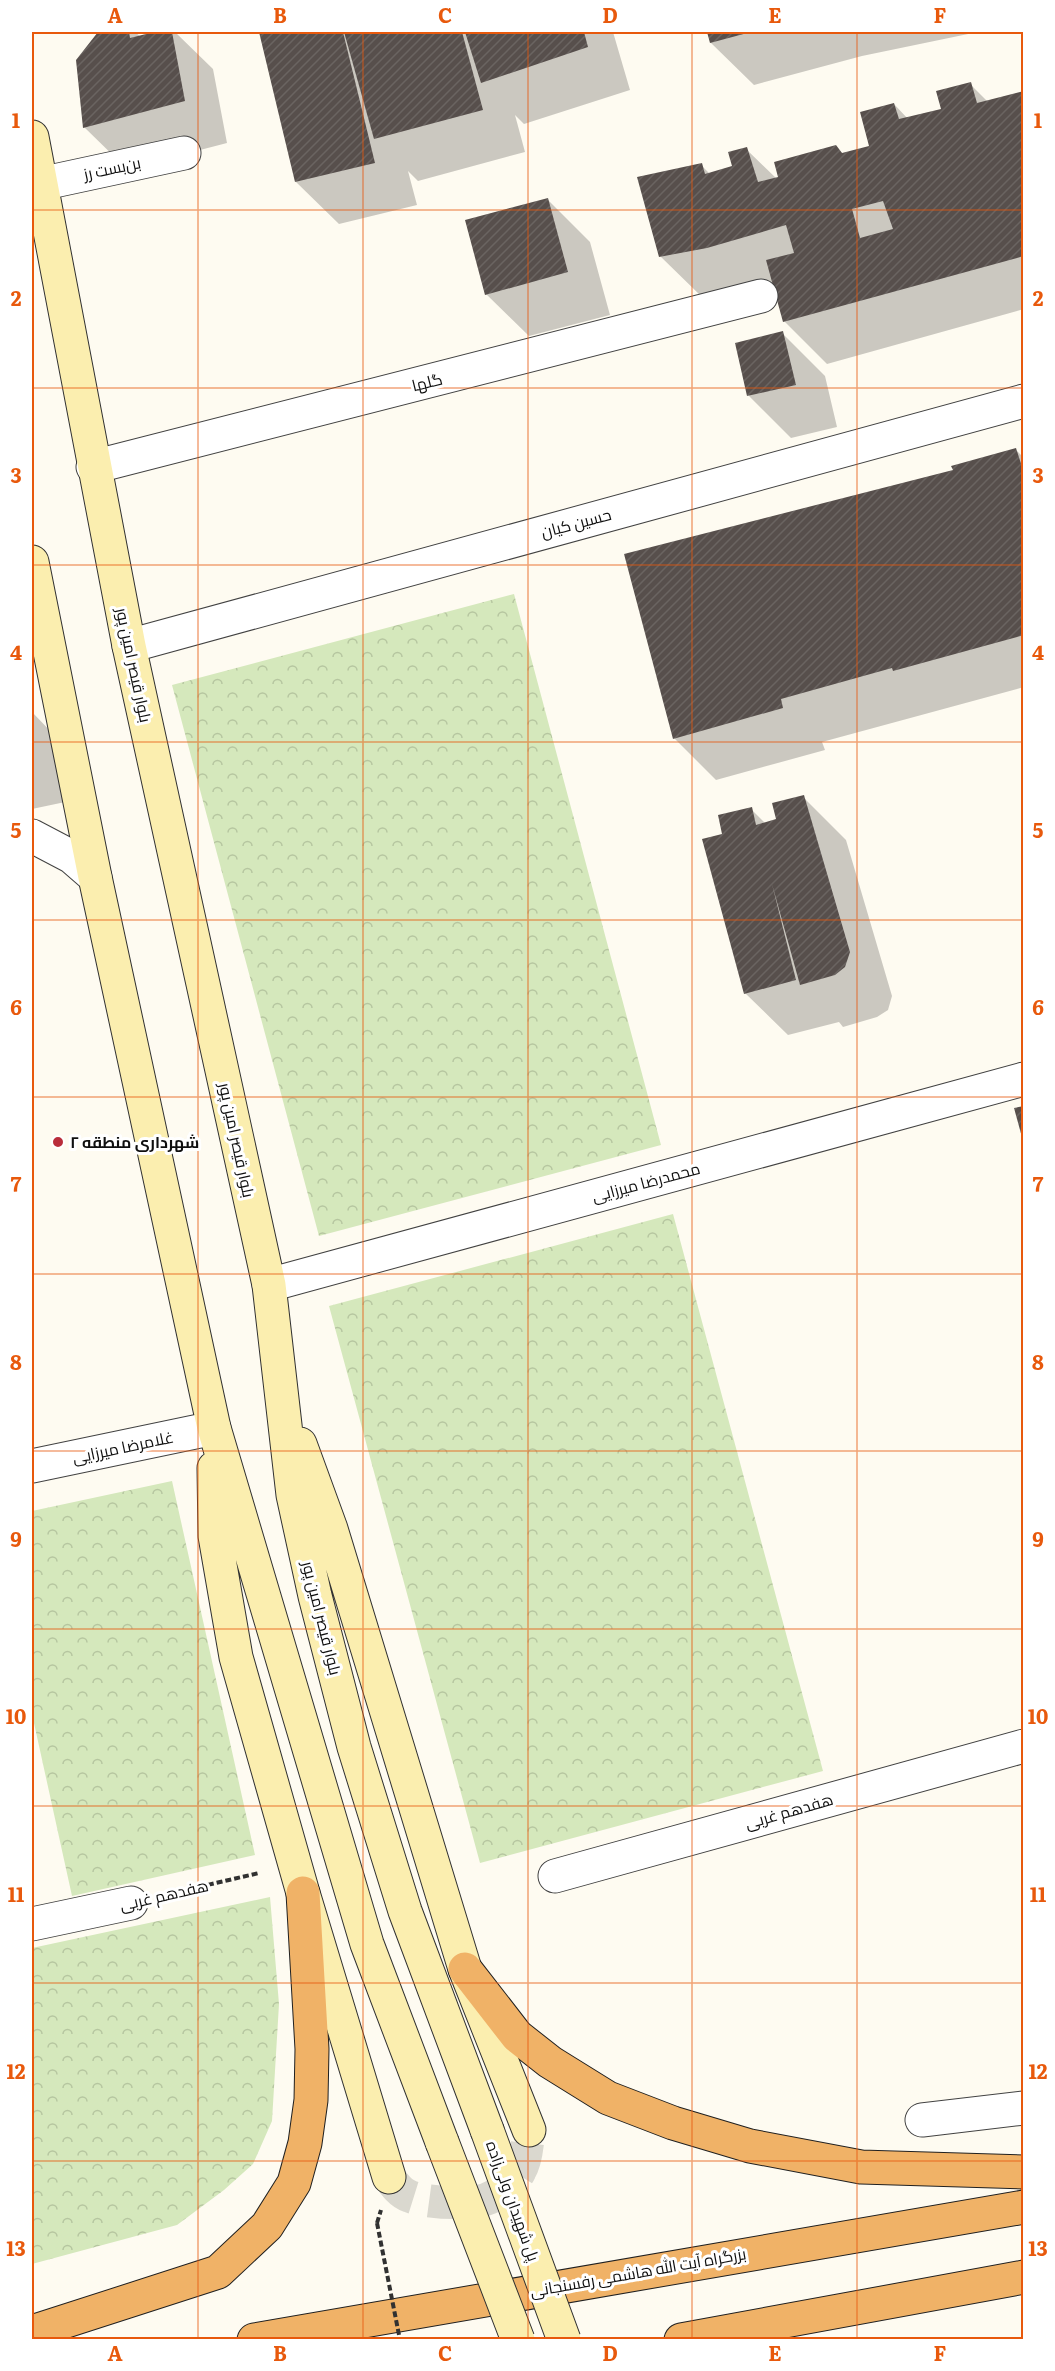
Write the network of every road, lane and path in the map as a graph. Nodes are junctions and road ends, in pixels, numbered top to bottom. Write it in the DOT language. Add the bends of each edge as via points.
graph roads {
  1 [pos="32,137"];
  2 [pos="184,153"];
  3 [pos="40,184"];
  4 [pos="761,296"];
  5 [pos="1023,401"];
  6 [pos="93,467"];
  7 [pos="32,562"];
  8 [pos="129,646"];
  9 [pos="32,836"];
  10 [pos="95,877"];
  11 [pos="1023,1079"];
  12 [pos="269,1285"];
  13 [pos="282,1395"];
  14 [pos="214,1428"];
  15 [pos="32,1466"];
  16 [pos="1023,1746"];
  17 [pos="555,1876"];
  18 [pos="299,1878"];
  19 [pos="132,1903"];
  20 [pos="32,1924"];
  21 [pos="465,1969"];
  22 [pos="1023,2108"];
  23 [pos="922,2120"];
  24 [pos="487,2130"];
  25 [pos="529,2130"];
  26 [pos="1023,2172"];
  27 [pos="389,2177"];
  28 [pos="1023,2207"];
  29 [pos="377,2223"];
  30 [pos="1023,2277"];
  31 [pos="32,2332"];
  32 [pos="254,2340"];
  33 [pos="400,2340"];
  34 [pos="518,2340"];
  35 [pos="564,2340"];
  36 [pos="681,2340"];
  1 -- 3 [label="main road, بلوار قیصر امین پور"];
  2 -- 3 [label="street, بن‌بست رز"];
  3 -- 6 [label="main road, بلوار قیصر امین پور"];
  4 -- 6 [label="street, گلها"];
  5 -- 8 [label="street, حسین کیان"];
  6 -- 8 [label="main road, بلوار قیصر امین پور"];
  7 -- 10 [label="main road"];
  8 -- 12 [label="main road, بلوار قیصر امین پور"];
  9 -- 10 [label="street" via="72,857"];
  10 -- 14 [label="main road"];
  11 -- 12 [label="street, محمدرضا میرزایی"];
  12 -- 13 [label="main road, بلوار قیصر امین پور"];
  13 -- 21 [label="main road" via="331,1528"];
  13 -- 24 [label="main road, بلوار قیصر امین پور" via="293,1496 354,1747 405,1911"];
  14 -- 15 [label="street, غلامرضا میرزایی"];
  14 -- 18 [label="main road" via="215,1536 236,1657"];
  14 -- 34 [label="main road, bridge" via="367,1944"];
  16 -- 17 [label="street, هفدهم غربی"];
  18 -- 19 [label="path, هفدهم غربی"];
  18 -- 27 [label="main road"];
  18 -- 31 [label="highway" via="312,2049 311,2100 294,2182 267,2226 218,2272"];
  19 -- 20 [label="street, هفدهم غربی"];
  21 -- 25 [label="main road"];
  21 -- 26 [label="highway" via="517,2036 550,2062 608,2098 673,2123 750,2146 861,2167"];
  22 -- 23 [label="street"];
  24 -- 35 [label="main road, پل شهیدان ولی‌زاده, bridge"];
  28 -- 32 [label="highway, بزرگراه آیت الله هاشمی رفسنجانی"];
  29 -- 33 [label="path, bridge"];
  30 -- 36 [label="highway"];
}
